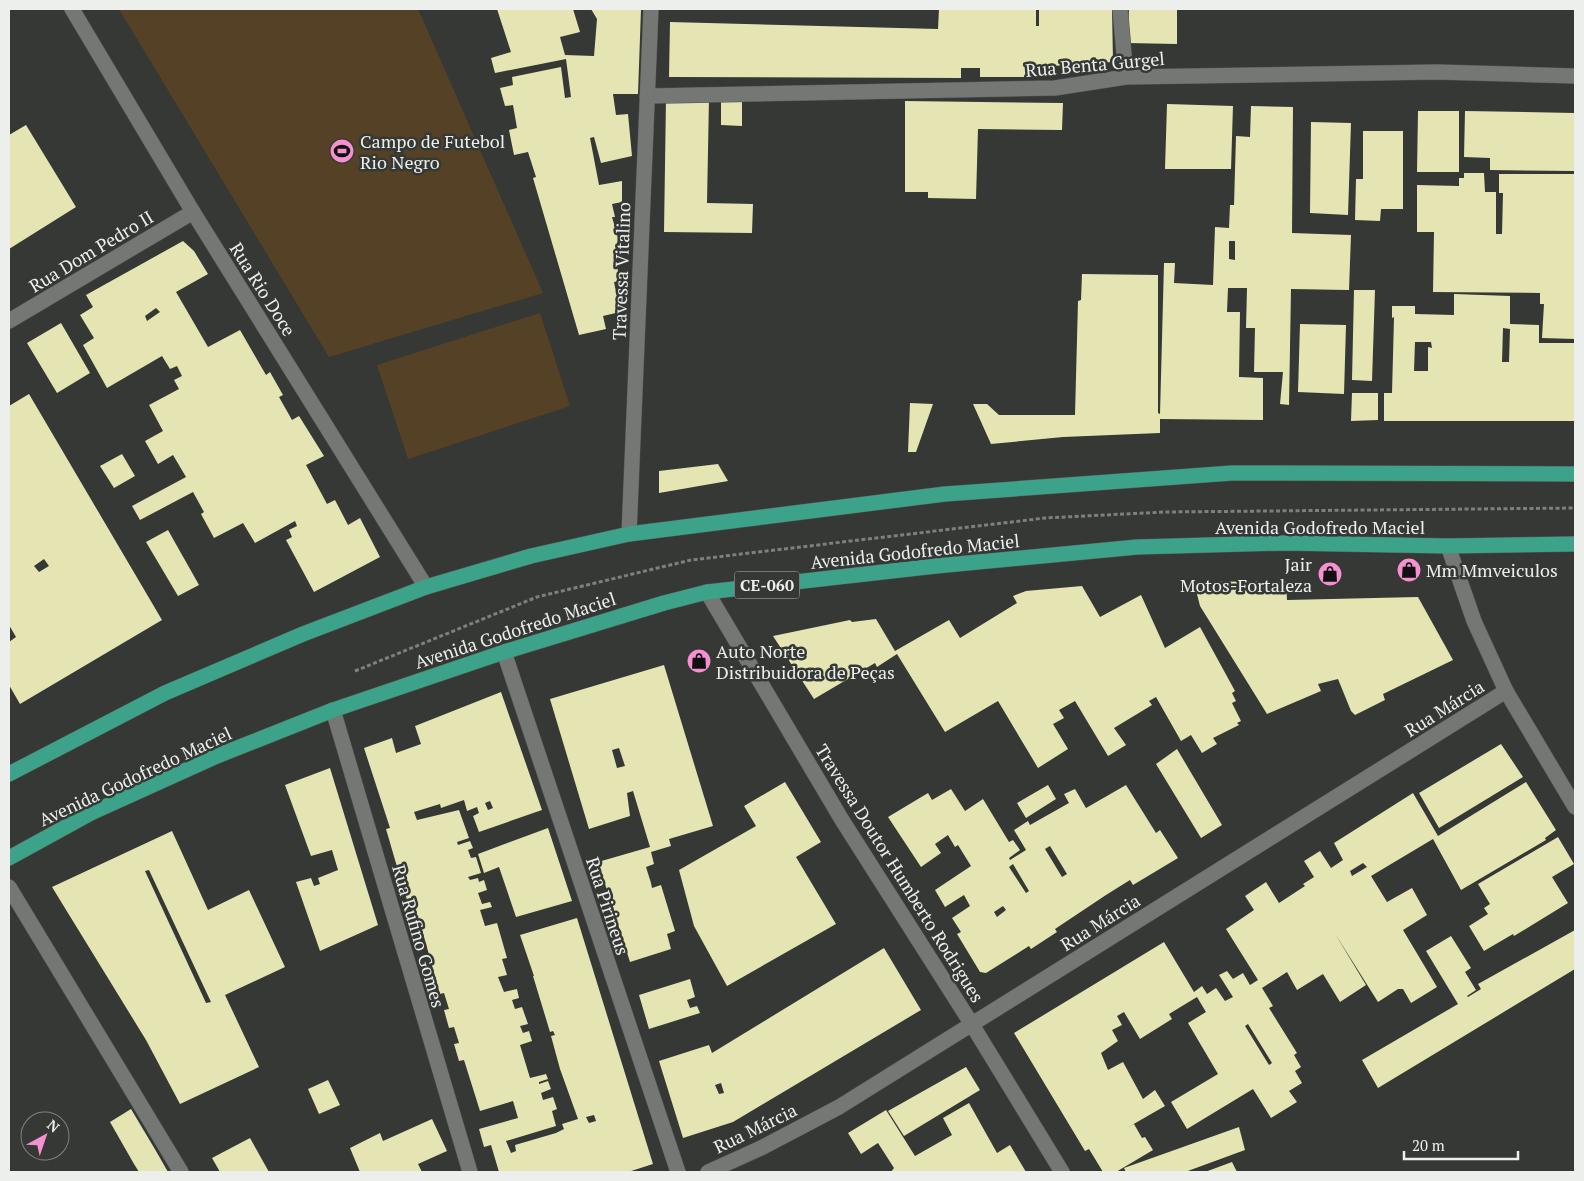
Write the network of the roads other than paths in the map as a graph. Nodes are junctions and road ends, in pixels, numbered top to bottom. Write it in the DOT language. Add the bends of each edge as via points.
graph roads {
  1 [pos="72,9"];
  2 [pos="651,9"];
  3 [pos="1120,9"];
  4 [pos="1126,76"];
  5 [pos="1575,76"];
  6 [pos="648,96"];
  7 [pos="193,212"];
  8 [pos="9,321"];
  9 [pos="1575,474"];
  10 [pos="629,534"];
  11 [pos="1575,544"];
  12 [pos="1448,546"];
  13 [pos="426,587"];
  14 [pos="707,592"];
  15 [pos="504,652"];
  16 [pos="1506,691"];
  17 [pos="334,710"];
  18 [pos="9,774"];
  19 [pos="1575,807"];
  20 [pos="9,858"];
  21 [pos="9,887"];
  22 [pos="971,1023"];
  23 [pos="181,1172"];
  24 [pos="470,1172"];
  25 [pos="678,1172"];
  26 [pos="708,1172"];
  27 [pos="1062,1172"];
  1 -- 7 [label="street, Rua Rio Doce"];
  2 -- 6 [label="street, Travessa Vitalino"];
  3 -- 4 [label="street"];
  4 -- 5 [label="street, Rua Benta Gurgel" via="1437,72"];
  4 -- 6 [label="street, Rua Benta Gurgel" via="1055,88"];
  6 -- 10 [label="street, Travessa Vitalino"];
  7 -- 8 [label="street, Rua Dom Pedro II"];
  7 -- 13 [label="street, Rua Rio Doce"];
  9 -- 10 [label="main road" via="1232,473 945,494"];
  10 -- 13 [label="main road" via="531,556"];
  11 -- 12 [label="main road, Avenida Godofredo Maciel / CE-060"];
  12 -- 14 [label="main road, Avenida Godofredo Maciel / CE-060" via="1284,543 1137,547"];
  12 -- 16 [label="street" via="1474,621"];
  13 -- 18 [label="main road" via="303,634 165,693"];
  14 -- 15 [label="main road, Avenida Godofredo Maciel / CE-060"];
  14 -- 22 [label="street, Travessa Doutor Humberto Rodrigues" via="842,820"];
  15 -- 17 [label="main road, Avenida Godofredo Maciel / CE-060"];
  15 -- 25 [label="street, Rua Pirineus"];
  16 -- 19 [label="street"];
  16 -- 22 [label="street, Rua Márcia"];
  17 -- 20 [label="main road, Avenida Godofredo Maciel / CE-060" via="217,756 91,813"];
  17 -- 24 [label="street, Rua Rufino Gomes"];
  21 -- 23 [label="street"];
  22 -- 26 [label="street, Rua Márcia" via="839,1107"];
  22 -- 27 [label="street, Travessa Doutor Humberto Rodrigues"];
}
